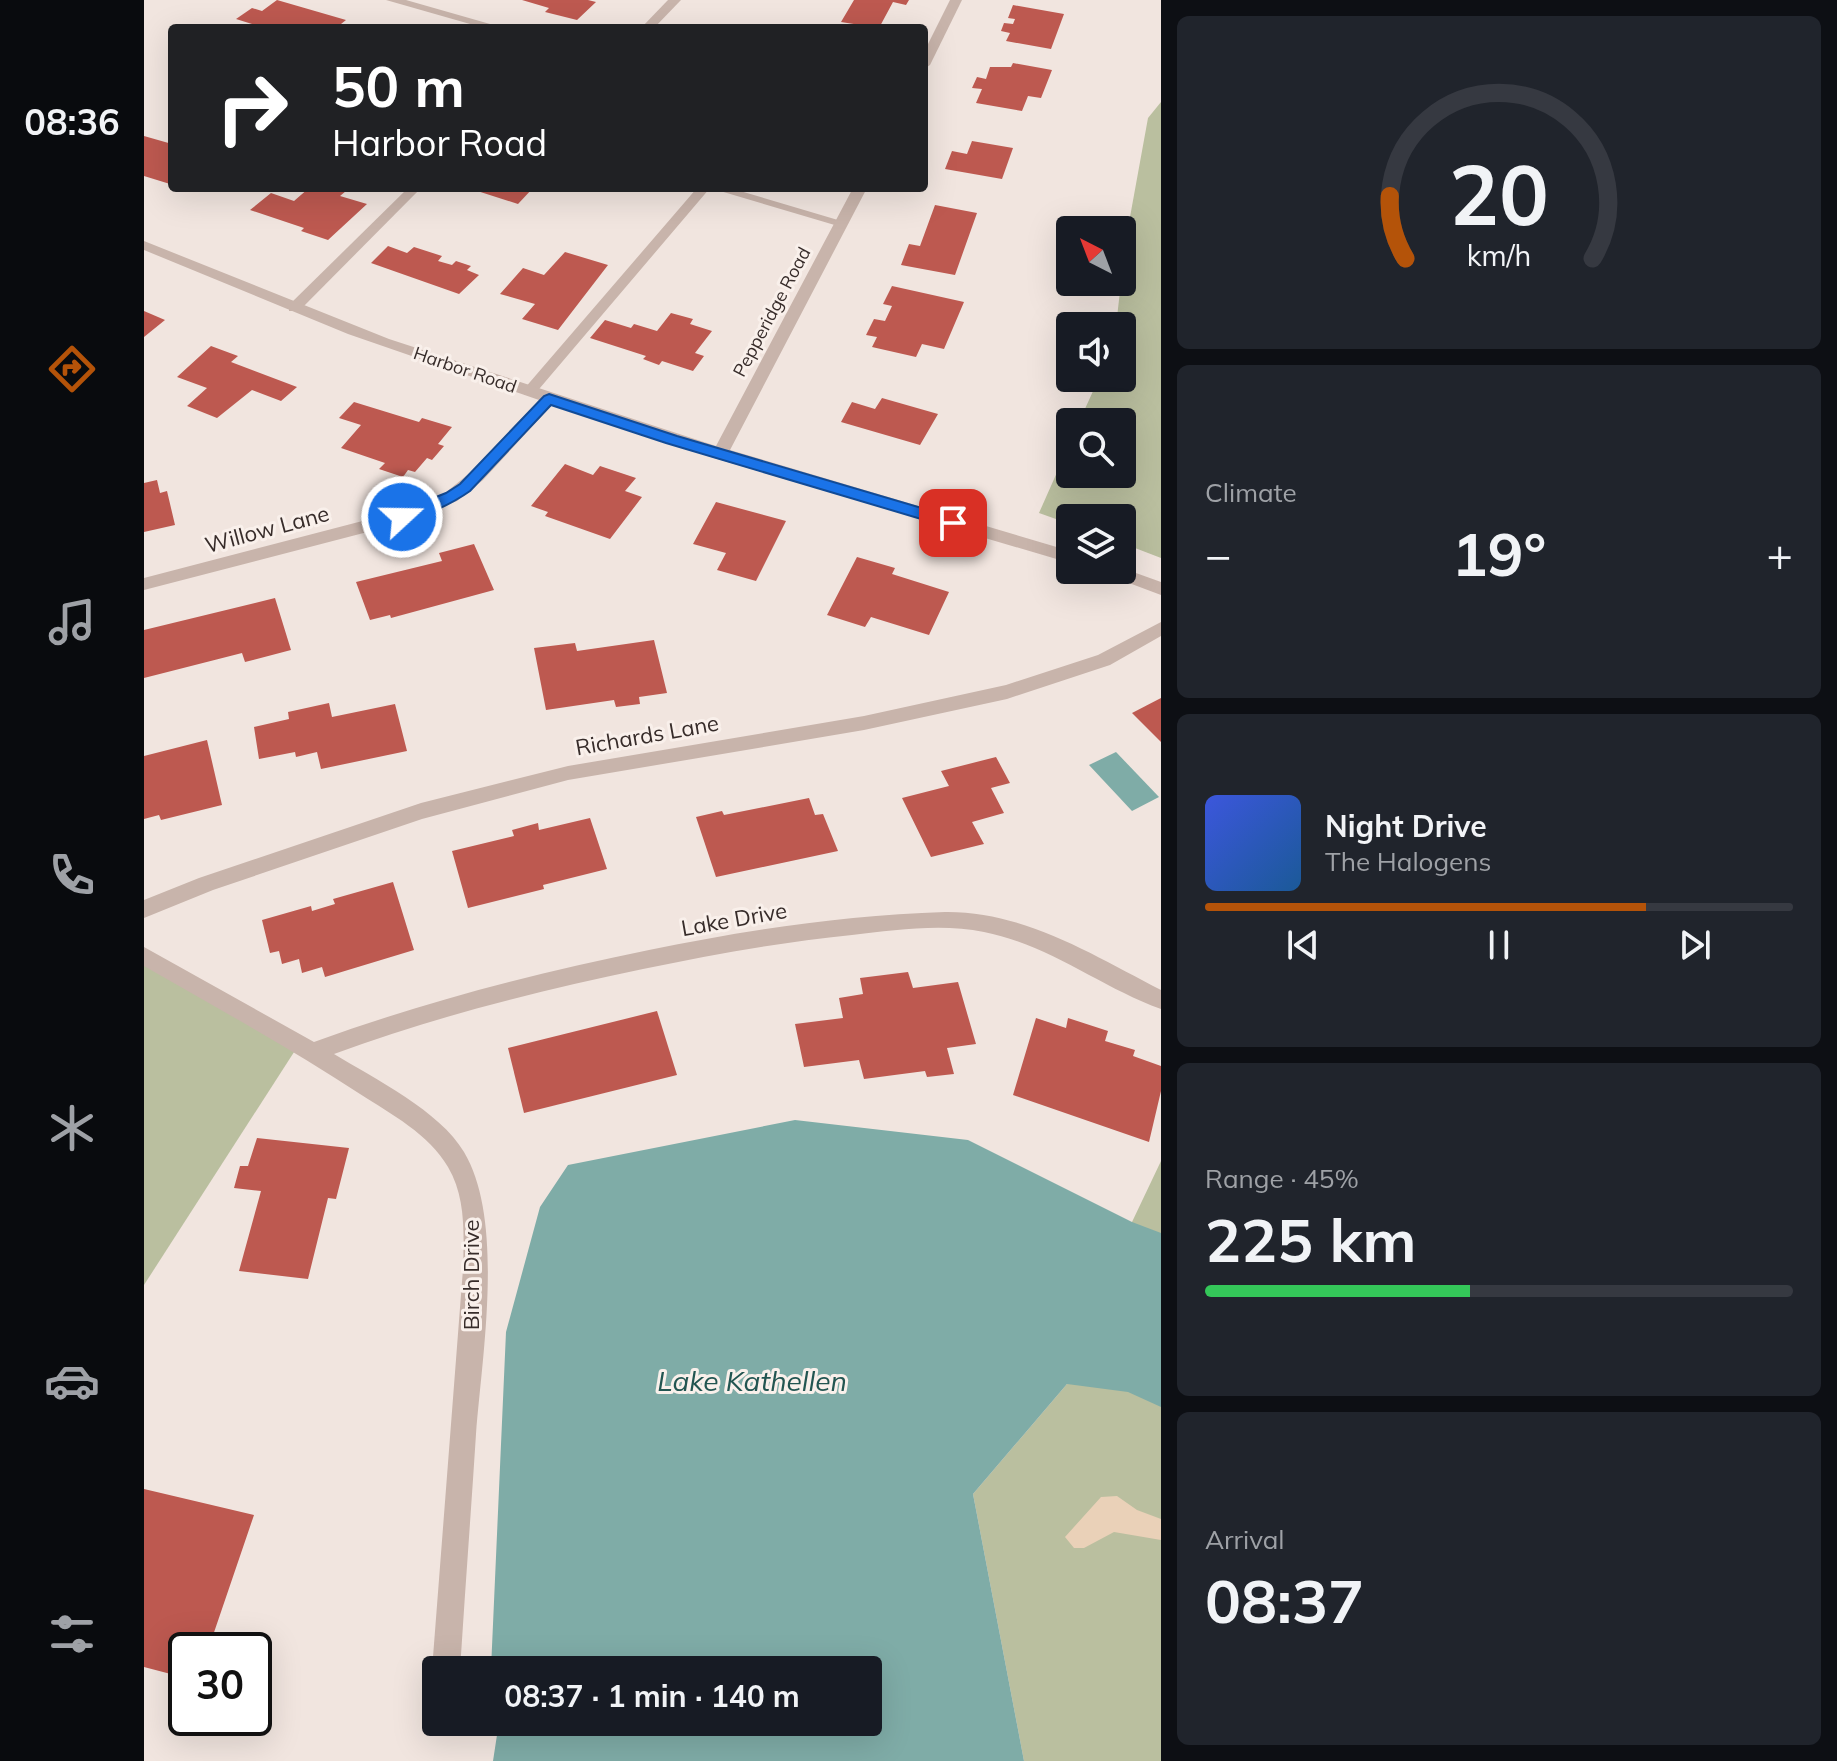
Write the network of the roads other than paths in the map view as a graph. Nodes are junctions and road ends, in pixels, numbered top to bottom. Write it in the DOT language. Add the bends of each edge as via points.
graph roads {
  1 [pos="392,0"];
  2 [pos="675,0"];
  3 [pos="956,0"];
  4 [pos="483,24"];
  5 [pos="651,24"];
  6 [pos="928,57"];
  7 [pos="411,192"];
  8 [pos="701,192"];
  9 [pos="730,192"];
  10 [pos="858,192"];
  11 [pos="842,223"];
  12 [pos="144,245"];
  13 [pos="294,308"];
  14 [pos="529,392"];
  15 [pos="549,399"];
  16 [pos="720,454"];
  17 [pos="1056,553"];
  18 [pos="1136,580"];
  19 [pos="144,584"];
  20 [pos="1161,589"];
  21 [pos="1161,628"];
  22 [pos="144,909"];
  23 [pos="144,956"];
  24 [pos="1161,1000"];
  25 [pos="312,1053"];
  26 [pos="447,1656"];
  1 -- 4 [label="street"];
  2 -- 5 [label="street"];
  3 -- 6 [label="street"];
  7 -- 13 [label="lane"];
  8 -- 14 [label="lane"];
  9 -- 11 [label="lane"];
  10 -- 11 [label="street, Pepperidge Road"];
  11 -- 16 [label="street, Pepperidge Road"];
  12 -- 13 [label="street, Harbor Road"];
  13 -- 14 [label="street, Harbor Road"];
  14 -- 15 [label="street, Harbor Road"];
  15 -- 16 [label="street, Harbor Road"];
  15 -- 19 [label="street, Willow Lane" via="451,497 402,517"];
  16 -- 17 [label="street, Harbor Road"];
  18 -- 20 [label="street"];
  21 -- 22 [label="street, Richards Lane" via="1104,660 1007,692 864,723 568,773 421,811"];
  23 -- 25 [label="street, Birch Drive"];
  24 -- 25 [label="street, Lake Drive" via="1065,952 987,923 840,925 610,966 465,1000"];
  25 -- 26 [label="street, Birch Drive" via="414,1118 455,1157 466,1181 475,1249 473,1306"];
}
